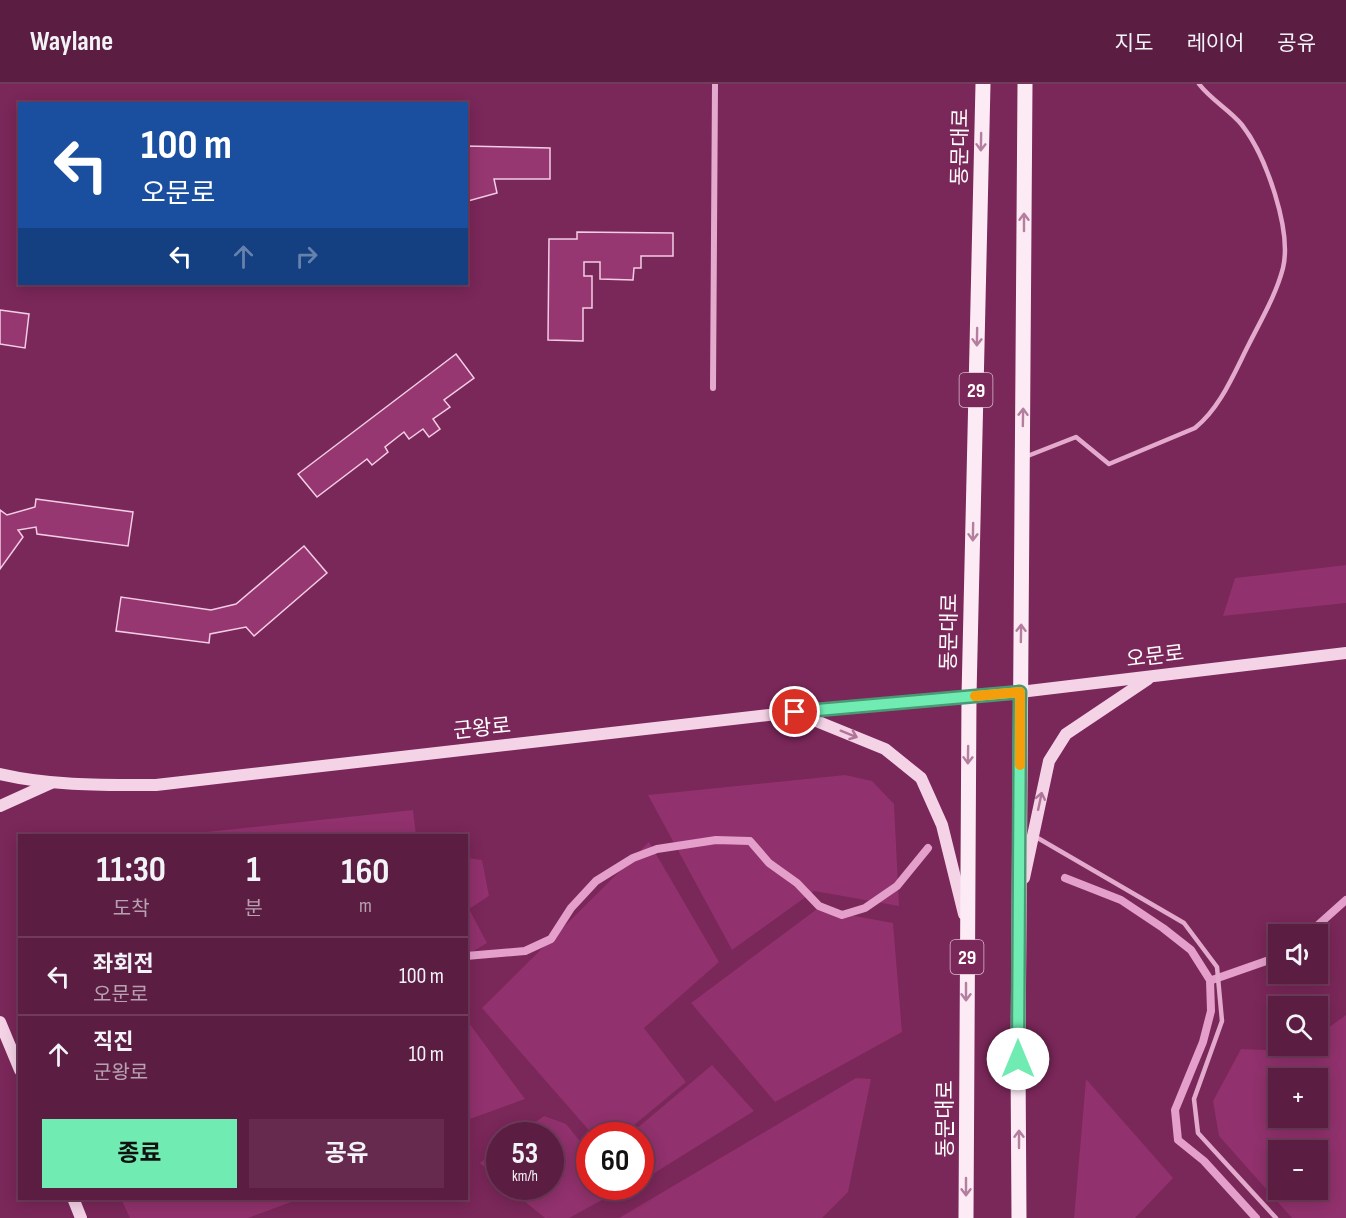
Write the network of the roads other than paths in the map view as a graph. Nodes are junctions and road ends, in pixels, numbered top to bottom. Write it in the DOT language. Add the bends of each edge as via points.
graph roads {
  1 [pos="715,84"];
  2 [pos="983,84"];
  3 [pos="1025,84"];
  4 [pos="1199,84"];
  5 [pos="712,388"];
  6 [pos="1022,458"];
  7 [pos="1346,653"];
  8 [pos="1151,676"];
  9 [pos="1020,692"];
  10 [pos="969,696"];
  11 [pos="795,712"];
  12 [pos="0,774"];
  13 [pos="53,782"];
  14 [pos="0,806"];
  15 [pos="1033,836"];
  16 [pos="1019,899"];
  17 [pos="967,923"];
  18 [pos="0,1022"];
  19 [pos="18,1065"];
  20 [pos="74,1200"];
  21 [pos="81,1218"];
  22 [pos="966,1218"];
  23 [pos="1019,1218"];
  24 [pos="1276,1218"];
  1 -- 5 [label="street"];
  2 -- 10 [label="main road, 동문대로 / 29, one-way"];
  6 -- 3 [label="main road, 29, one-way"];
  4 -- 6 [label="lane" via="1243,126 1273,187 1284,256 1270,301 1224,393 1195,428 1109,464 1076,437"];
  9 -- 6 [label="main road, 29, one-way"];
  7 -- 8 [label="main road, 오문로"];
  8 -- 9 [label="main road, 오문로"];
  15 -- 8 [label="main road, one-way" via="1049,761 1066,734"];
  9 -- 10 [label="main road, 오문로"];
  9 -- 16 [label="main road, 29"];
  10 -- 11 [label="main road, 군왕로"];
  10 -- 17 [label="main road, 동문대로 / 29, one-way"];
  11 -- 13 [label="main road, 군왕로" via="156,785 87,786"];
  11 -- 17 [label="main road, one-way" via="885,749 921,777 942,825"];
  12 -- 13 [label="main road, 군왕로"];
  13 -- 14 [label="main road"];
  15 -- 16 [label="main road"];
  15 -- 24 [label="lane" via="1184,923 1217,967 1222,1021 1194,1099 1198,1133"];
  23 -- 16 [label="main road, 29, one-way"];
  17 -- 22 [label="main road, 동문대로 / 29, one-way"];
  18 -- 19 [label="main road"];
  20 -- 21 [label="main road"];
}
